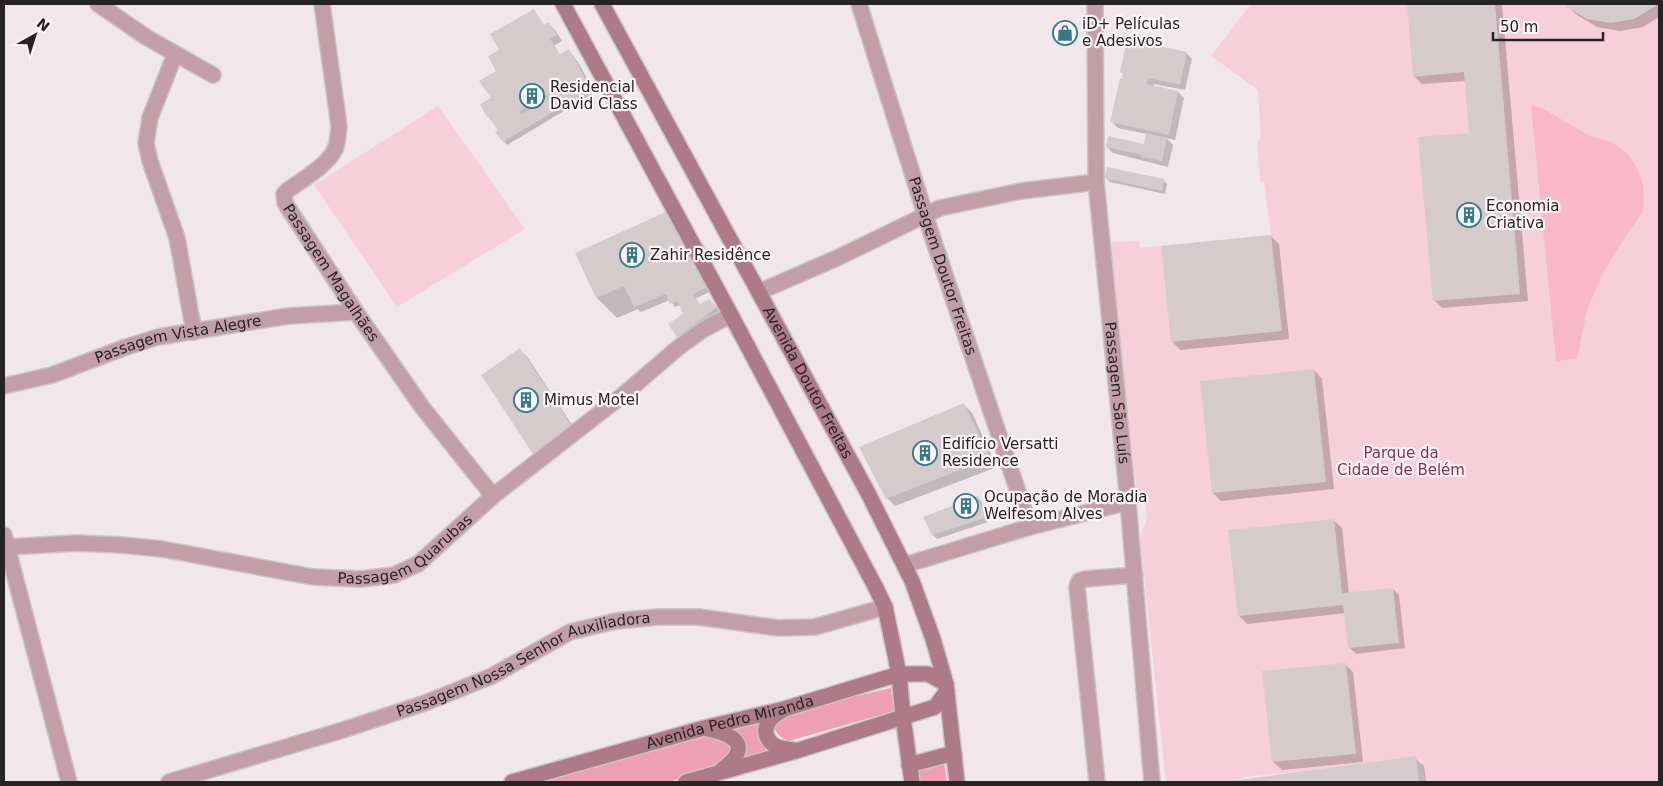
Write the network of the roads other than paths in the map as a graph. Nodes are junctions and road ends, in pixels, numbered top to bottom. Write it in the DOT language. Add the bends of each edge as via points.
graph roads {
  1 [pos="98,4"];
  2 [pos="322,4"];
  3 [pos="563,4"];
  4 [pos="602,4"];
  5 [pos="859,4"];
  6 [pos="1095,4"];
  7 [pos="175,54"];
  8 [pos="213,75"];
  9 [pos="1096,182"];
  10 [pos="925,215"];
  11 [pos="759,292"];
  12 [pos="356,312"];
  13 [pos="731,315"];
  14 [pos="194,332"];
  15 [pos="4,386"];
  16 [pos="493,496"];
  17 [pos="1128,502"];
  18 [pos="1030,527"];
  19 [pos="6,541"];
  20 [pos="905,565"];
  21 [pos="1135,575"];
  22 [pos="884,607"];
  23 [pos="899,674"];
  24 [pos="947,687"];
  25 [pos="784,709"];
  26 [pos="903,717"];
  27 [pos="704,728"];
  28 [pos="796,751"];
  29 [pos="954,753"];
  30 [pos="909,765"];
  31 [pos="718,773"];
  32 [pos="69,782"];
  33 [pos="169,782"];
  34 [pos="512,782"];
  35 [pos="686,782"];
  36 [pos="912,782"];
  37 [pos="957,782"];
  38 [pos="1097,782"];
  39 [pos="1152,782"];
  1 -- 7 [label="street"];
  2 -- 12 [label="street, Passagem Magalhães" via="339,126 338,142 326,162 288,190 284,198"];
  3 -- 13 [label="main road"];
  4 -- 11 [label="main road, Avenida Doutor Freitas"];
  5 -- 10 [label="street, Passagem Doutor Freitas"];
  6 -- 9 [label="street, Passagem São Luís"];
  7 -- 8 [label="street"];
  7 -- 14 [label="street" via="150,118 146,143 178,238"];
  9 -- 10 [label="street" via="1021,191 940,208"];
  9 -- 17 [label="street, Passagem São Luís"];
  10 -- 11 [label="street"];
  10 -- 18 [label="street, Passagem Doutor Freitas"];
  11 -- 20 [label="main road, Avenida Doutor Freitas"];
  12 -- 14 [label="street, Passagem Vista Alegre" via="288,316"];
  12 -- 16 [label="street, Passagem Magalhães" via="422,407"];
  13 -- 16 [label="street, Passagem Quarubas" via="679,347"];
  13 -- 22 [label="main road"];
  14 -- 15 [label="street, Passagem Vista Alegre" via="158,337 52,375"];
  16 -- 19 [label="street, Passagem Quarubas" via="418,564 394,575 361,578 313,576 121,545"];
  17 -- 18 [label="street"];
  17 -- 21 [label="street, Passagem São Luís"];
  18 -- 20 [label="street"];
  19 -- 32 [label="street"];
  20 -- 24 [label="main road, Avenida Doutor Freitas"];
  21 -- 38 [label="street" via="1084,579 1077,583"];
  21 -- 39 [label="street, Passagem São Luís"];
  22 -- 23 [label="main road"];
  22 -- 33 [label="street, Passagem Nossa Senhor Auxiliadora" via="816,627 778,628 699,617 658,616 616,621 570,632 492,676 425,703"];
  23 -- 24 [label="main road, Avenida Pedro Miranda" via="928,674"];
  23 -- 25 [label="main road, Avenida Pedro Miranda"];
  23 -- 26 [label="main road"];
  24 -- 26 [label="main road" via="935,707"];
  24 -- 29 [label="main road, Avenida Doutor Freitas"];
  25 -- 27 [label="main road, Avenida Pedro Miranda"];
  25 -- 28 [label="main road" via="770,720 766,734 777,747"];
  26 -- 28 [label="main road"];
  26 -- 30 [label="main road"];
  27 -- 31 [label="main road" via="725,732 737,744 738,751 733,760"];
  27 -- 34 [label="main road, Avenida Pedro Miranda"];
  28 -- 31 [label="main road"];
  29 -- 30 [label="main road"];
  29 -- 37 [label="main road, Avenida Doutor Freitas"];
  30 -- 36 [label="main road"];
  31 -- 35 [label="main road"];
}
